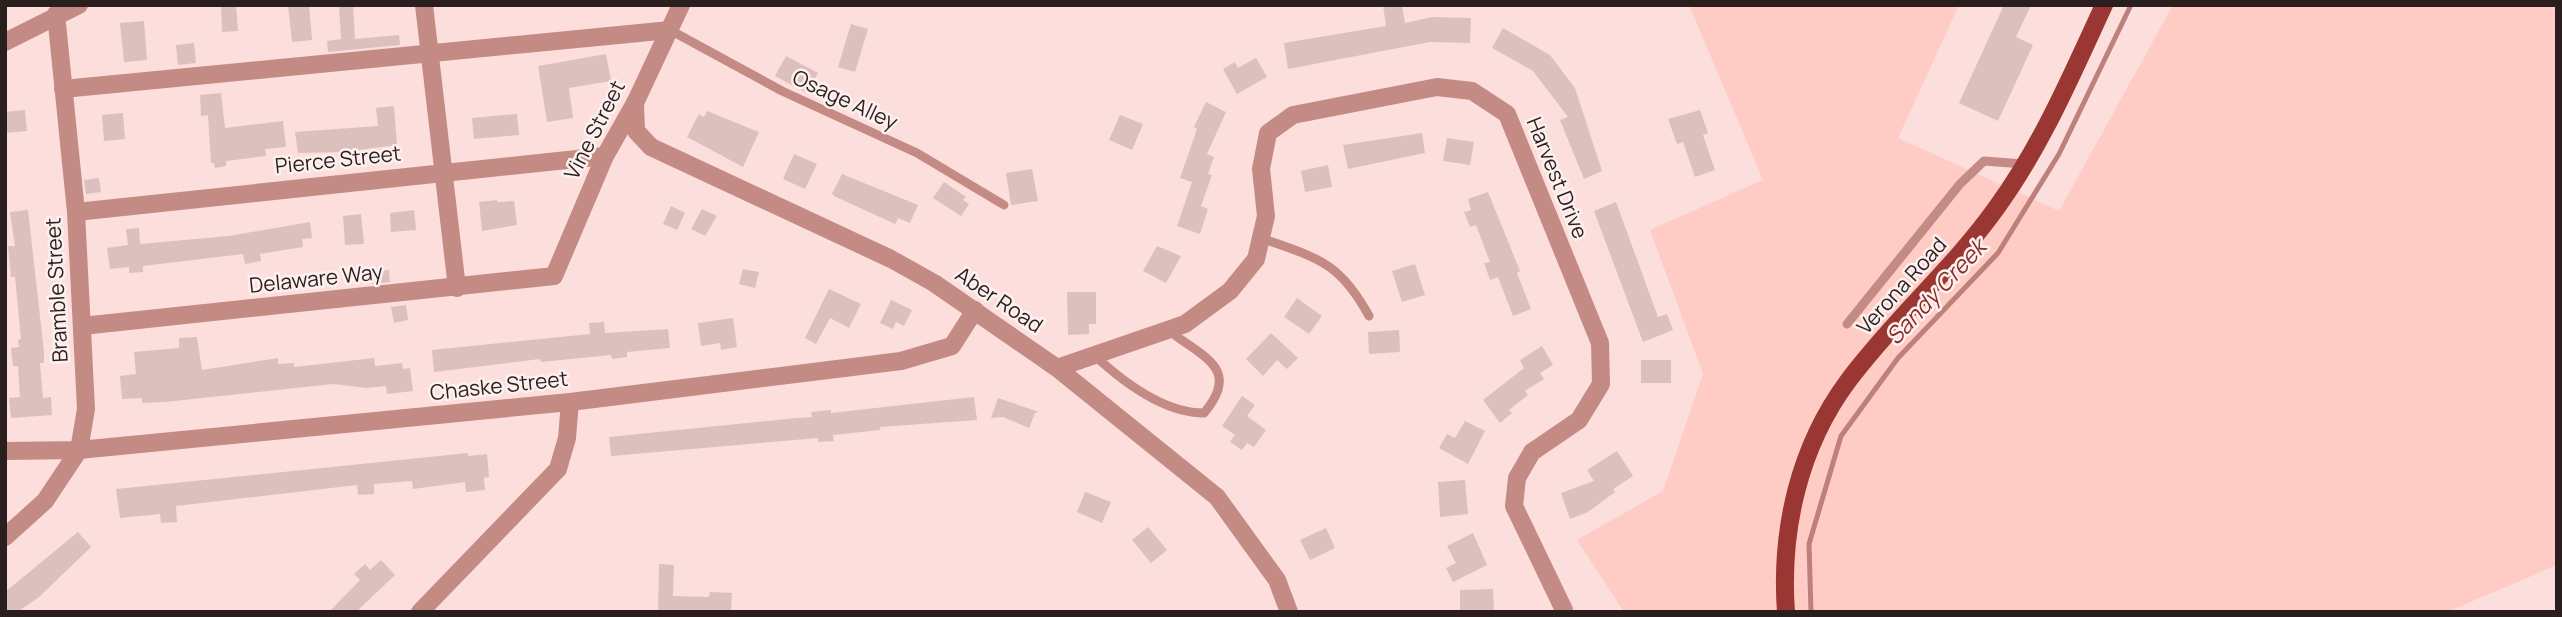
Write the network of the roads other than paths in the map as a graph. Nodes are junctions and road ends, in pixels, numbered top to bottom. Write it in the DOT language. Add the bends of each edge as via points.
graph roads {
  1 [pos="79,5"];
  2 [pos="424,5"];
  3 [pos="681,5"];
  4 [pos="2104,5"];
  5 [pos="56,14"];
  6 [pos="670,30"];
  7 [pos="5,42"];
  8 [pos="429,52"];
  9 [pos="63,89"];
  10 [pos="635,103"];
  11 [pos="605,156"];
  12 [pos="2027,164"];
  13 [pos="443,172"];
  14 [pos="1004,205"];
  15 [pos="76,212"];
  16 [pos="1261,237"];
  17 [pos="554,276"];
  18 [pos="457,288"];
  19 [pos="975,310"];
  20 [pos="1369,316"];
  21 [pos="1847,324"];
  22 [pos="82,326"];
  23 [pos="1168,330"];
  24 [pos="1094,355"];
  25 [pos="1057,368"];
  26 [pos="570,402"];
  27 [pos="79,450"];
  28 [pos="5,451"];
  29 [pos="5,537"];
  30 [pos="1564,610"];
  31 [pos="419,612"];
  32 [pos="1289,612"];
  33 [pos="1786,612"];
  1 -- 5 [label="street"];
  2 -- 8 [label="street"];
  3 -- 6 [label="street, Vine Street"];
  4 -- 12 [label="main road, Verona Road"];
  5 -- 7 [label="street"];
  5 -- 9 [label="street, Bramble Street"];
  6 -- 8 [label="street"];
  6 -- 10 [label="street, Vine Street"];
  6 -- 14 [label="lane, Osage Alley" via="782,91 917,153"];
  8 -- 9 [label="street"];
  8 -- 13 [label="street"];
  9 -- 15 [label="street, Bramble Street"];
  10 -- 11 [label="street, Vine Street"];
  10 -- 19 [label="street, Aber Road" via="636,131 651,147 891,259"];
  11 -- 13 [label="street, Pierce Street"];
  11 -- 17 [label="street, Vine Street"];
  12 -- 21 [label="lane" via="1984,161 1960,184"];
  12 -- 33 [label="main road, Verona Road" via="1964,251 1849,380 1828,412 1812,443 1792,504 1785,546"];
  13 -- 15 [label="street, Pierce Street"];
  13 -- 18 [label="street"];
  15 -- 22 [label="street, Bramble Street"];
  16 -- 20 [label="lane" via="1336,269 1354,288"];
  16 -- 23 [label="street, Harvest Drive" via="1256,259 1230,291 1185,324"];
  16 -- 30 [label="street, Harvest Drive" via="1266,216 1261,169 1268,133 1293,116 1437,87 1472,91 1507,114 1600,343 1601,384 1579,420 1532,452 1517,478 1514,506"];
  17 -- 18 [label="street, Delaware Way"];
  18 -- 22 [label="street, Delaware Way"];
  19 -- 25 [label="street, Aber Road"];
  19 -- 26 [label="street, Chaske Street" via="952,346 901,361"];
  22 -- 27 [label="street, Bramble Street" via="86,409"];
  23 -- 24 [label="street, Harvest Drive"];
  23 -- 24 [label="lane" via="1217,369 1222,383 1218,397 1204,413 1187,413 1146,394"];
  24 -- 25 [label="street, Harvest Drive"];
  25 -- 32 [label="street, Aber Road" via="1217,497 1277,580"];
  26 -- 27 [label="street, Chaske Street"];
  26 -- 31 [label="street" via="558,469"];
  27 -- 28 [label="street, Chaske Street"];
  27 -- 29 [label="street, Bramble Street" via="45,501"];
}
